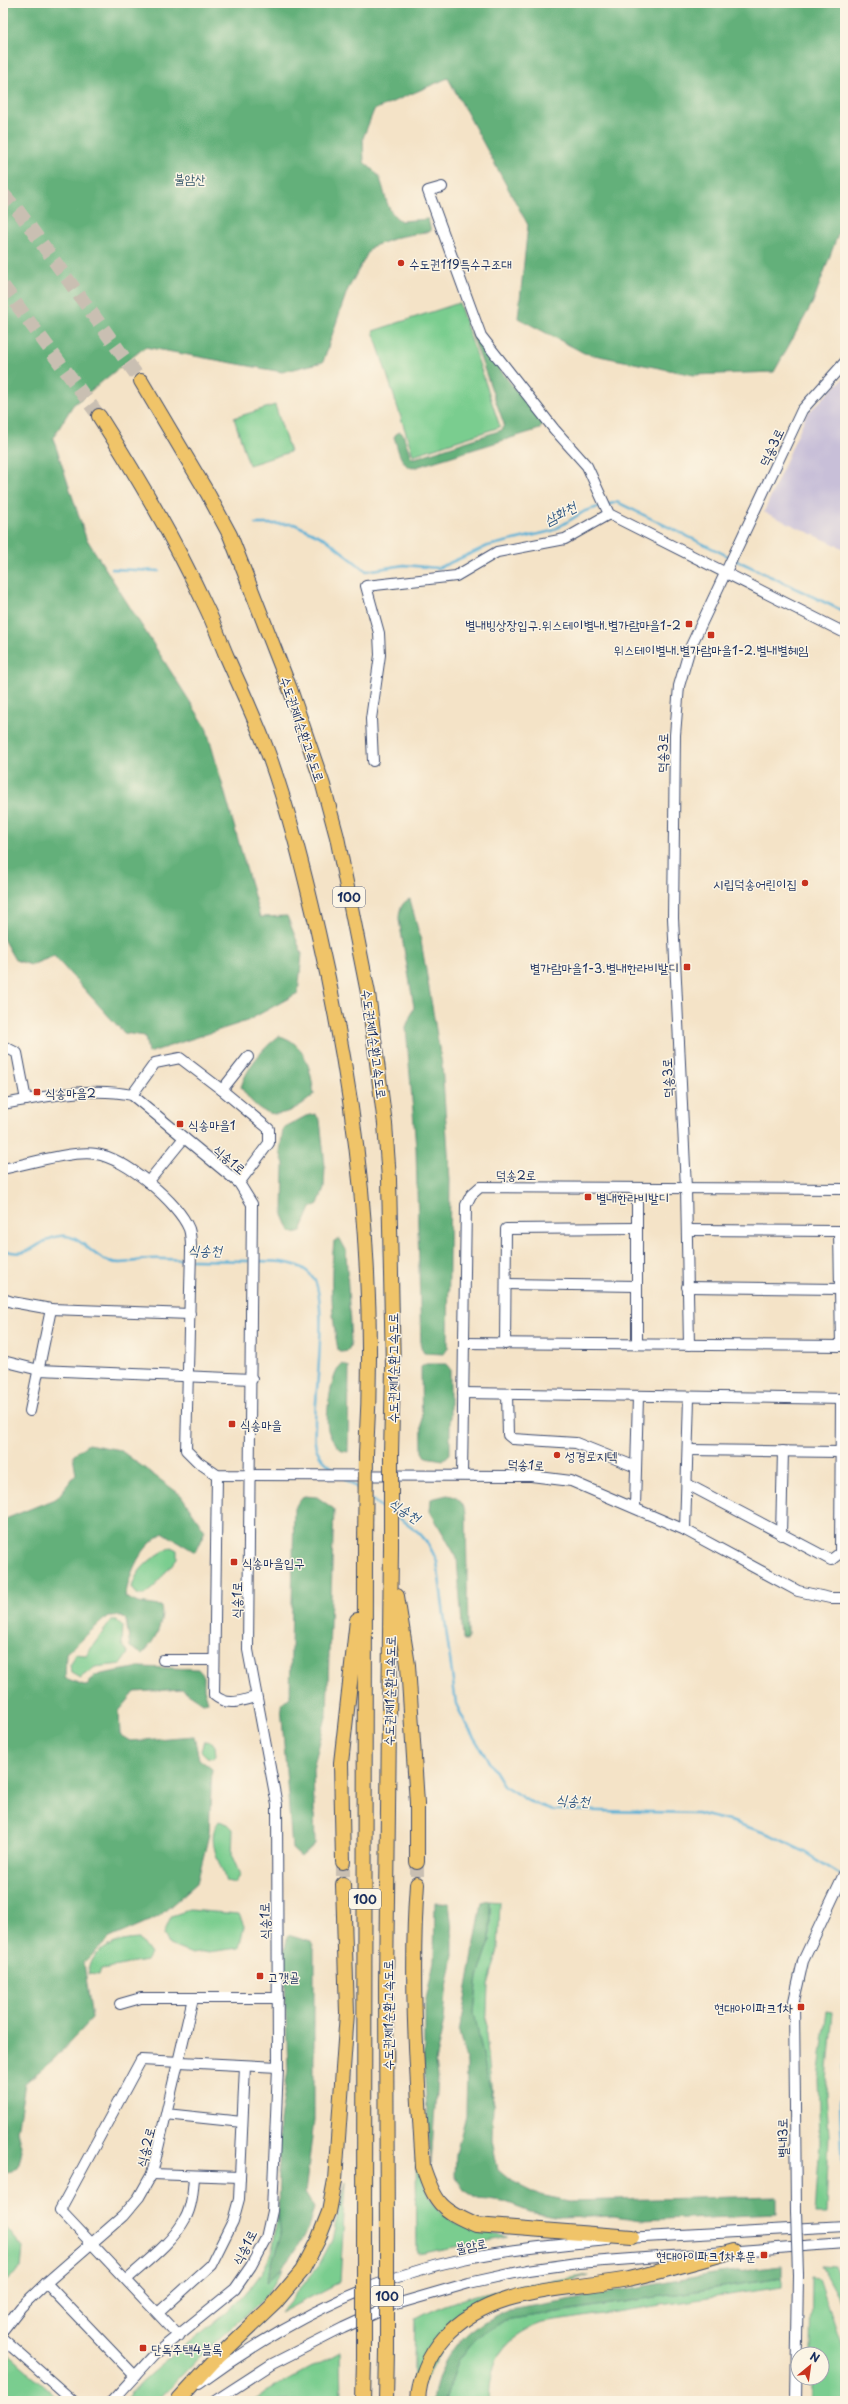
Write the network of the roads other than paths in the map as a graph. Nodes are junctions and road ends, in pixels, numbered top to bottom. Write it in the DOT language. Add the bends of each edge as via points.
graph roads {
  1 [pos="442,187"];
  2 [pos="845,362"];
  3 [pos="141,381"];
  4 [pos="99,416"];
  5 [pos="608,512"];
  6 [pos="728,568"];
  7 [pos="845,633"];
  8 [pos="373,761"];
  9 [pos="3,1046"];
  10 [pos="248,1057"];
  11 [pos="222,1090"];
  12 [pos="132,1095"];
  13 [pos="26,1100"];
  14 [pos="3,1104"];
  15 [pos="184,1138"];
  16 [pos="3,1169"];
  17 [pos="148,1182"];
  18 [pos="239,1183"];
  19 [pos="638,1188"];
  20 [pos="686,1188"];
  21 [pos="845,1189"];
  22 [pos="637,1228"];
  23 [pos="687,1230"];
  24 [pos="506,1284"];
  25 [pos="637,1286"];
  26 [pos="687,1287"];
  27 [pos="840,1288"];
  28 [pos="3,1299"];
  29 [pos="51,1309"];
  30 [pos="190,1314"];
  31 [pos="464,1343"];
  32 [pos="505,1344"];
  33 [pos="637,1344"];
  34 [pos="689,1345"];
  35 [pos="843,1346"];
  36 [pos="3,1361"];
  37 [pos="39,1370"];
  38 [pos="188,1377"];
  39 [pos="252,1379"];
  40 [pos="463,1393"];
  41 [pos="507,1394"];
  42 [pos="638,1396"];
  43 [pos="689,1398"];
  44 [pos="843,1399"];
  45 [pos="30,1411"];
  46 [pos="688,1450"];
  47 [pos="782,1451"];
  48 [pos="841,1452"];
  49 [pos="636,1467"];
  50 [pos="217,1475"];
  51 [pos="250,1475"];
  52 [pos="462,1475"];
  53 [pos="687,1484"];
  54 [pos="635,1508"];
  55 [pos="685,1530"];
  56 [pos="780,1535"];
  57 [pos="364,1553"];
  58 [pos="390,1554"];
  59 [pos="845,1598"];
  60 [pos="163,1660"];
  61 [pos="214,1660"];
  62 [pos="255,1697"];
  63 [pos="343,1862"];
  64 [pos="417,1862"];
  65 [pos="845,1872"];
  66 [pos="343,1884"];
  67 [pos="418,1884"];
  68 [pos="193,1998"];
  69 [pos="278,1998"];
  70 [pos="120,2004"];
  71 [pos="177,2062"];
  72 [pos="245,2066"];
  73 [pos="278,2067"];
  74 [pos="166,2114"];
  75 [pos="242,2122"];
  76 [pos="152,2174"];
  77 [pos="194,2177"];
  78 [pos="240,2177"];
  79 [pos="845,2226"];
  80 [pos="805,2229"];
  81 [pos="845,2229"];
  82 [pos="632,2237"];
  83 [pos="845,2243"];
  84 [pos="92,2244"];
  85 [pos="805,2245"];
  86 [pos="845,2247"];
  87 [pos="734,2251"];
  88 [pos="127,2279"];
  89 [pos="46,2283"];
  90 [pos="158,2313"];
  91 [pos="3,2330"];
  92 [pos="179,2336"];
  93 [pos="3,2339"];
  94 [pos="135,2376"];
  95 [pos="177,2400"];
  96 [pos="73,2401"];
  97 [pos="112,2401"];
  98 [pos="215,2401"];
  99 [pos="363,2401"];
  100 [pos="386,2401"];
  101 [pos="418,2401"];
  102 [pos="796,2401"];
  1 -- 5 [label="street" via="428,191 481,336 554,429 587,466"];
  2 -- 6 [label="street, 덕송3로" via="802,410"];
  3 -- 58 [label="highway, 수도권제1순환고속도로 / 100, bridge" via="230,535 290,689 323,785 337,837 368,993 385,1124 389,1179 393,1369"];
  4 -- 57 [label="highway, 수도권제1순환고속도로 / 100, bridge" via="160,516 206,608 269,756 299,855 338,1023 360,1174 369,1274 369,1404"];
  5 -- 6 [label="street"];
  5 -- 8 [label="street" via="565,539 497,552 456,576 366,586 379,634 380,655 371,719"];
  6 -- 7 [label="street"];
  6 -- 20 [label="street, 덕송3로" via="690,648 679,686 675,735 673,918"];
  9 -- 13 [label="street" via="17,1053"];
  10 -- 11 [label="street"];
  11 -- 12 [label="street" via="180,1058 155,1062"];
  11 -- 18 [label="street" via="269,1129 269,1143"];
  12 -- 13 [label="street, 식송1로" via="115,1091 96,1091"];
  12 -- 15 [label="street, 식송1로"];
  13 -- 14 [label="street, 식송1로"];
  15 -- 17 [label="street"];
  15 -- 18 [label="street, 식송1로"];
  16 -- 17 [label="street" via="72,1155 96,1154 119,1162"];
  17 -- 30 [label="street" via="172,1205 189,1229"];
  18 -- 39 [label="street, 식송1로" via="252,1204"];
  19 -- 20 [label="street, 덕송2로"];
  19 -- 22 [label="street"];
  19 -- 31 [label="street, 덕송2로" via="480,1187 466,1205"];
  20 -- 21 [label="street, 덕송2로"];
  20 -- 23 [label="street, 덕송3로"];
  22 -- 24 [label="street" via="506,1229"];
  22 -- 25 [label="street"];
  23 -- 26 [label="street, 덕송3로"];
  23 -- 27 [label="street" via="839,1231"];
  24 -- 25 [label="street"];
  24 -- 32 [label="street"];
  25 -- 33 [label="street"];
  26 -- 27 [label="street"];
  26 -- 34 [label="street, 덕송3로"];
  27 -- 35 [label="street"];
  28 -- 29 [label="street"];
  29 -- 30 [label="street"];
  29 -- 37 [label="street"];
  30 -- 38 [label="street"];
  31 -- 32 [label="street"];
  31 -- 40 [label="street, 덕송2로"];
  32 -- 33 [label="street"];
  33 -- 34 [label="street"];
  34 -- 35 [label="street"];
  36 -- 37 [label="street"];
  37 -- 38 [label="street"];
  37 -- 45 [label="street"];
  38 -- 39 [label="street"];
  38 -- 50 [label="street" via="186,1450"];
  39 -- 51 [label="street, 식송1로"];
  40 -- 41 [label="street"];
  40 -- 52 [label="street, 덕송2로"];
  41 -- 42 [label="street"];
  41 -- 49 [label="street" via="508,1435 513,1439 576,1443"];
  42 -- 43 [label="street"];
  42 -- 49 [label="street"];
  43 -- 44 [label="street"];
  43 -- 46 [label="street"];
  44 -- 48 [label="street"];
  46 -- 47 [label="street"];
  46 -- 53 [label="street"];
  47 -- 48 [label="street"];
  47 -- 56 [label="street"];
  48 -- 56 [label="street" via="840,1553 831,1560"];
  49 -- 54 [label="street"];
  50 -- 51 [label="street, 덕송1로"];
  50 -- 61 [label="street"];
  51 -- 52 [label="street, 덕송1로"];
  51 -- 62 [label="street, 식송1로" via="248,1650"];
  52 -- 54 [label="street, 덕송1로" via="531,1476 571,1481"];
  53 -- 55 [label="street"];
  53 -- 56 [label="street"];
  54 -- 55 [label="street, 덕송1로"];
  55 -- 59 [label="street, 덕송1로" via="798,1591 830,1598"];
  57 -- 63 [label="highway" via="341,1763"];
  57 -- 99 [label="highway, 수도권제1순환고속도로 / 100, bridge"];
  58 -- 64 [label="highway" via="408,1665 417,1803"];
  58 -- 100 [label="highway, 수도권제1순환고속도로 / 100, bridge"];
  60 -- 61 [label="street"];
  61 -- 62 [label="street" via="214,1695 231,1703"];
  62 -- 69 [label="street, 식송1로" via="277,1805"];
  65 -- 102 [label="street, 별내3로, bridge" via="803,1961 794,2001 798,2275"];
  66 -- 95 [label="highway" via="347,2014 335,2180 329,2212 302,2271 275,2302"];
  67 -- 82 [label="highway" via="413,1940 422,2153 423,2167 440,2205 456,2217 476,2225"];
  68 -- 69 [label="street"];
  68 -- 70 [label="street" via="141,1998"];
  68 -- 71 [label="street, 식송2로"];
  69 -- 73 [label="street, 식송1로"];
  71 -- 72 [label="street"];
  71 -- 74 [label="street, 식송2로"];
  71 -- 84 [label="street" via="141,2060 60,2210"];
  72 -- 73 [label="street"];
  72 -- 75 [label="street"];
  73 -- 92 [label="street, 식송1로" via="272,2211 266,2238 235,2289"];
  74 -- 75 [label="street"];
  74 -- 76 [label="street, 식송2로"];
  75 -- 78 [label="street"];
  76 -- 77 [label="street"];
  76 -- 84 [label="street, 식송2로" via="139,2197 123,2216"];
  77 -- 78 [label="street"];
  77 -- 88 [label="street" via="186,2219 167,2243"];
  78 -- 90 [label="street" via="239,2199 233,2221 211,2265"];
  79 -- 80 [label="street"];
  80 -- 81 [label="street"];
  80 -- 82 [label="street, 불암로"];
  82 -- 95 [label="street, 불암로" via="529,2248 463,2259 397,2277 336,2302 292,2324 224,2366"];
  83 -- 85 [label="street"];
  84 -- 88 [label="street"];
  84 -- 89 [label="street, 식송2로"];
  85 -- 86 [label="street"];
  85 -- 87 [label="street"];
  87 -- 98 [label="street" via="578,2263 528,2270 469,2283 393,2305 343,2328 272,2364"];
  87 -- 101 [label="highway" via="628,2279 523,2295 498,2301 473,2312 453,2328 438,2345 426,2366"];
  88 -- 90 [label="street"];
  89 -- 91 [label="street, 식송2로" via="21,2307"];
  89 -- 94 [label="street"];
  90 -- 92 [label="street"];
  92 -- 94 [label="street, 식송1로" via="155,2354"];
  93 -- 96 [label="street"];
  94 -- 97 [label="street, 식송1로"];
}
